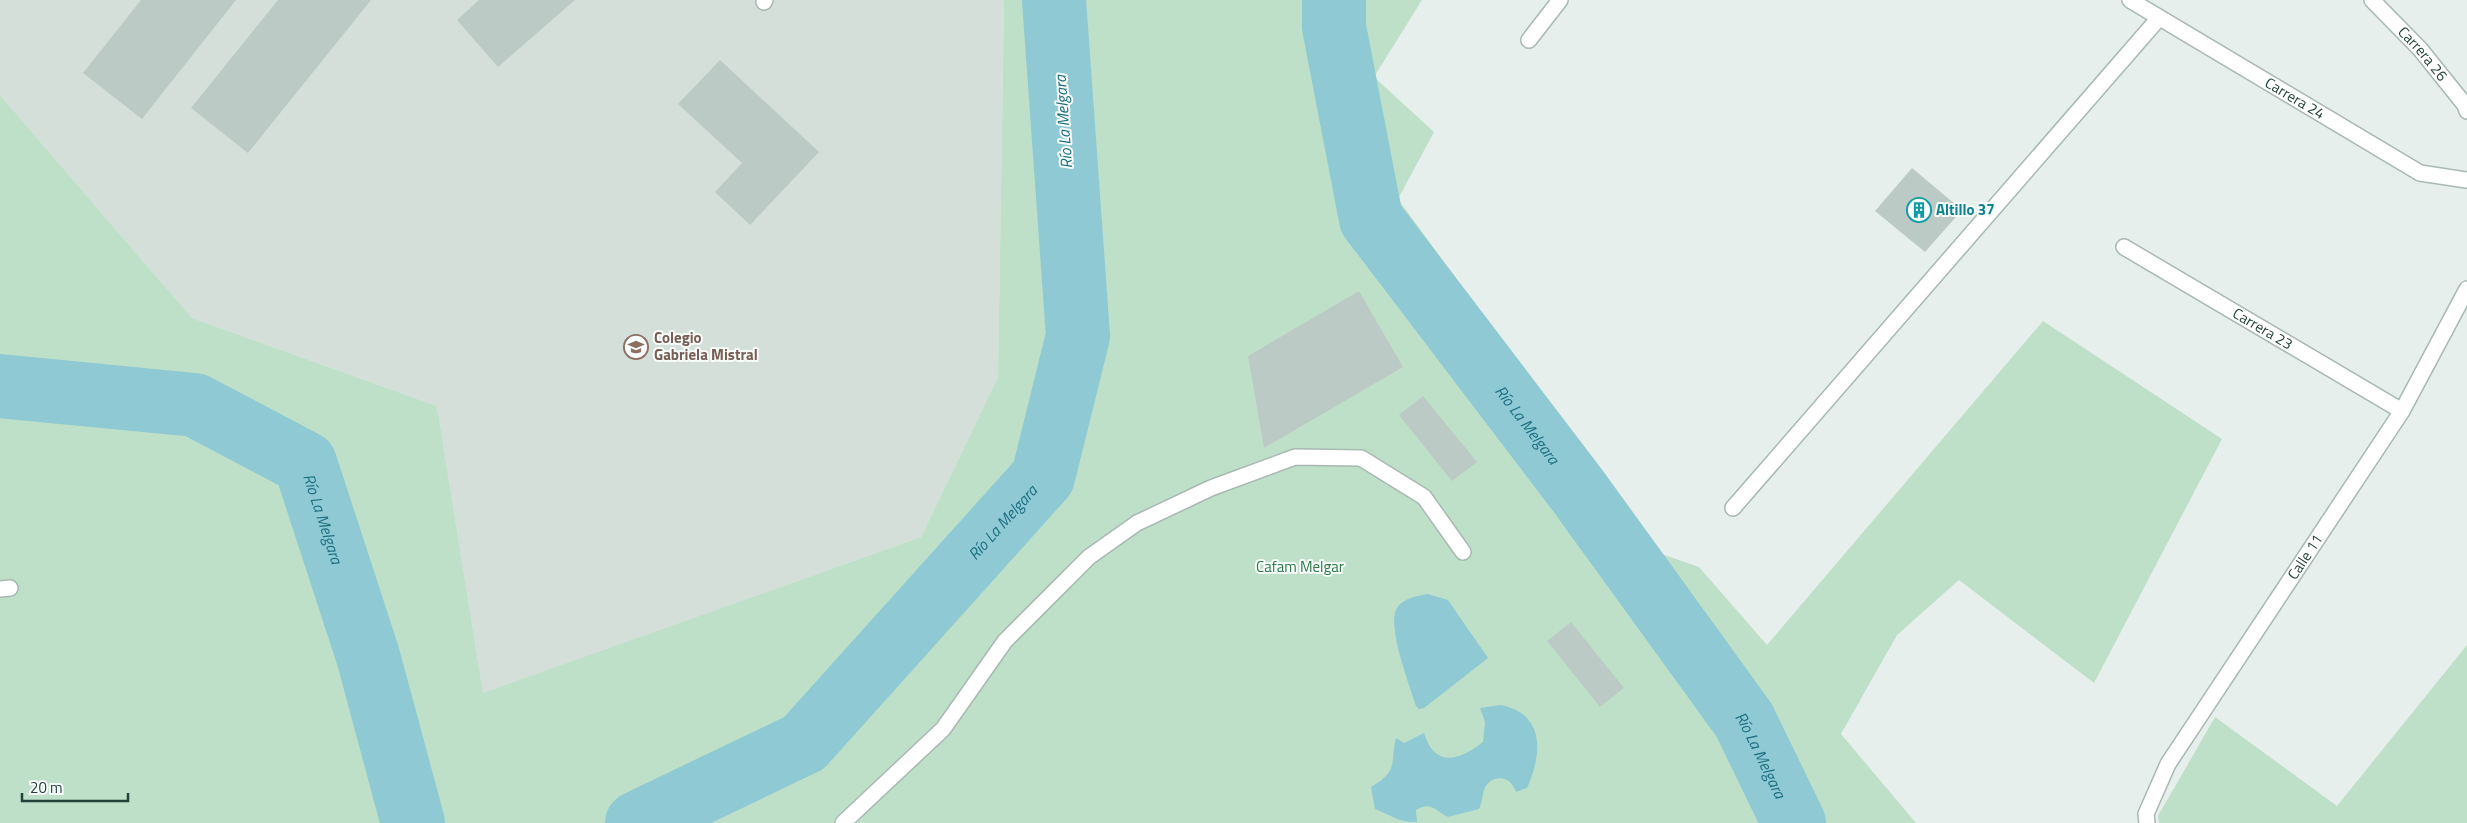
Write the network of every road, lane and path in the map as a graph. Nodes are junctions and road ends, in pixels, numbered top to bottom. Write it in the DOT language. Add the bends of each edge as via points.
graph roads {
  1 [pos="1560,0"];
  2 [pos="2130,0"];
  3 [pos="2372,0"];
  4 [pos="2159,18"];
  5 [pos="1529,40"];
  6 [pos="2466,107"];
  7 [pos="2467,180"];
  8 [pos="2124,247"];
  9 [pos="2467,289"];
  10 [pos="2402,411"];
  11 [pos="1733,508"];
  12 [pos="1463,552"];
  13 [pos="843,823"];
  14 [pos="2147,823"];
  1 -- 5 [label="street"];
  2 -- 4 [label="street, Carrera 24"];
  3 -- 6 [label="street, Carrera 26" via="2420,49"];
  4 -- 7 [label="street, Carrera 24" via="2420,173"];
  4 -- 11 [label="street"];
  8 -- 10 [label="street, Carrera 23"];
  9 -- 10 [label="street, Calle 11"];
  10 -- 14 [label="street, Calle 11" via="2168,764 2146,814"];
  12 -- 13 [label="street" via="1424,497 1361,458 1295,457 1211,488 1137,523 1089,557 1005,641 944,729"];
}
